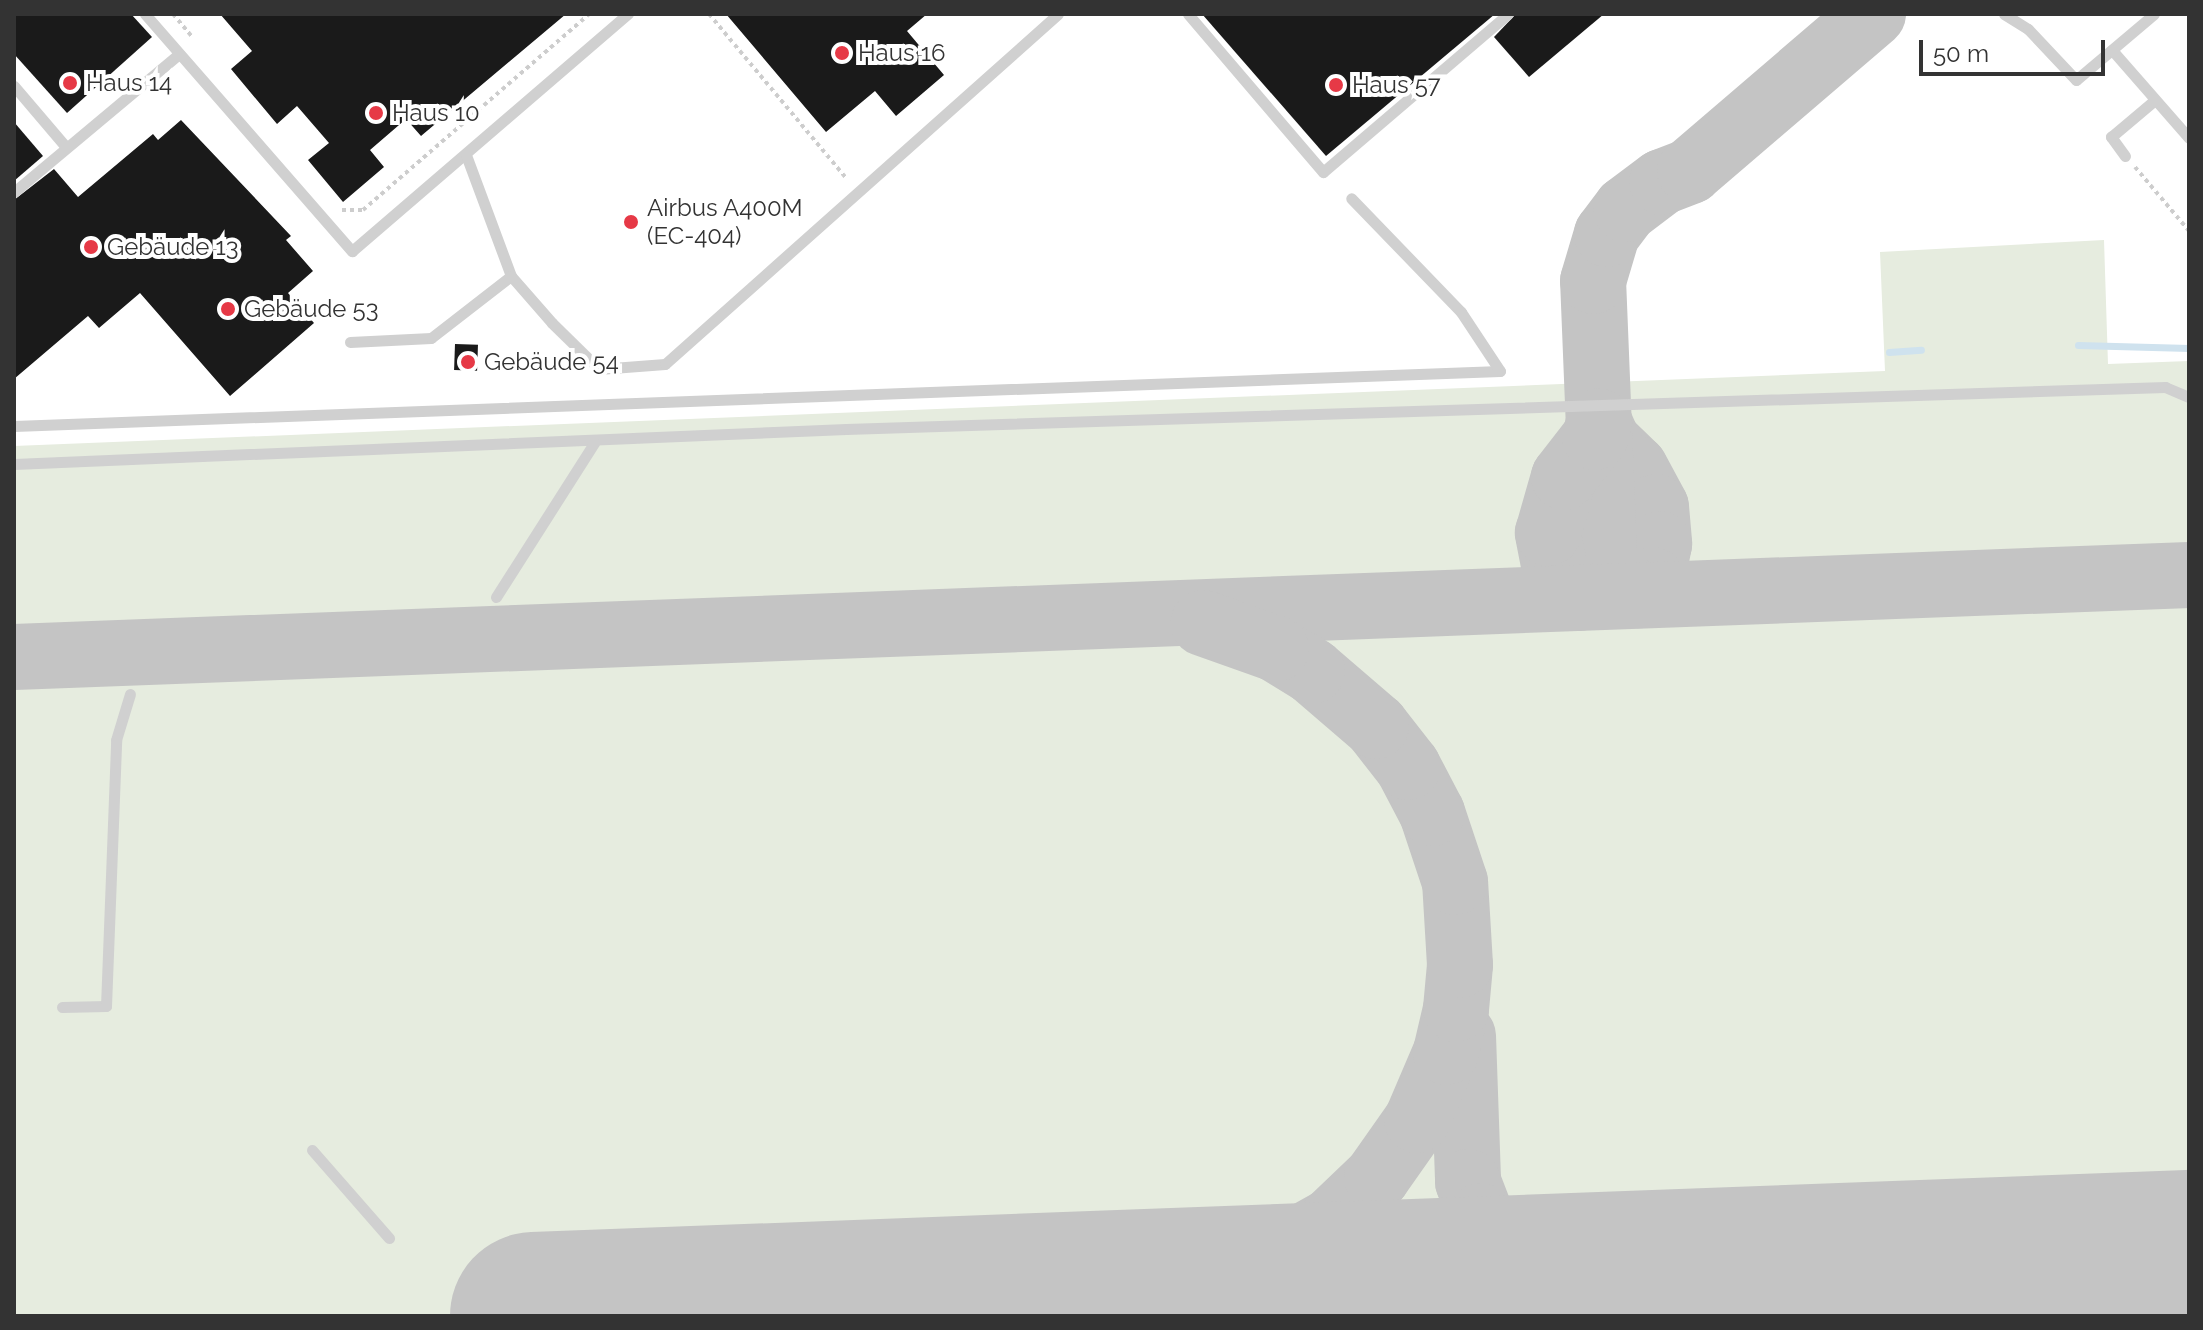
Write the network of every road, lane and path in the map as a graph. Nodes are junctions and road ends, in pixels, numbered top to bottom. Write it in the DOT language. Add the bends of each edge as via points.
graph roads {
  1 [pos="145,14"];
  2 [pos="173,14"];
  3 [pos="589,14"];
  4 [pos="628,14"];
  5 [pos="709,14"];
  6 [pos="1058,14"];
  7 [pos="1188,14"];
  8 [pos="1508,14"];
  9 [pos="2004,14"];
  10 [pos="2154,14"];
  11 [pos="202,49"];
  12 [pos="2112,50"];
  13 [pos="179,54"];
  14 [pos="14,86"];
  15 [pos="2155,100"];
  16 [pos="2189,138"];
  17 [pos="66,147"];
  18 [pos="466,155"];
  19 [pos="2125,156"];
  20 [pos="14,192"];
  21 [pos="861,195"];
  22 [pos="1351,198"];
  23 [pos="331,202"];
  24 [pos="2189,231"];
  25 [pos="511,276"];
  26 [pos="350,342"];
  27 [pos="2189,397"];
  28 [pos="14,426"];
  29 [pos="594,443"];
  30 [pos="14,464"];
  31 [pos="496,597"];
  32 [pos="130,694"];
  33 [pos="62,1007"];
  34 [pos="312,1150"];
  35 [pos="389,1238"];
  1 -- 13 [label="lane"];
  2 -- 11 [label="path"];
  3 -- 23 [label="path" via="363,210 352,214"];
  4 -- 18 [label="lane"];
  5 -- 21 [label="path"];
  6 -- 21 [label="lane" via="908,145"];
  7 -- 8 [label="lane" via="1323,172"];
  9 -- 12 [label="lane" via="2028,29 2076,80"];
  10 -- 12 [label="lane"];
  12 -- 15 [label="lane"];
  13 -- 17 [label="lane"];
  13 -- 18 [label="lane" via="352,251"];
  14 -- 17 [label="lane"];
  15 -- 16 [label="lane"];
  15 -- 19 [label="lane" via="2111,137"];
  17 -- 20 [label="lane"];
  18 -- 25 [label="lane"];
  19 -- 24 [label="path"];
  21 -- 25 [label="lane" via="665,364 599,369"];
  22 -- 28 [label="lane" via="1461,312 1500,371"];
  25 -- 26 [label="lane" via="431,338"];
  27 -- 29 [label="lane" via="2150,387 862,429"];
  29 -- 30 [label="lane"];
  29 -- 31 [label="lane"];
  32 -- 33 [label="lane" via="115,755 106,1006"];
  34 -- 35 [label="lane"];
}
